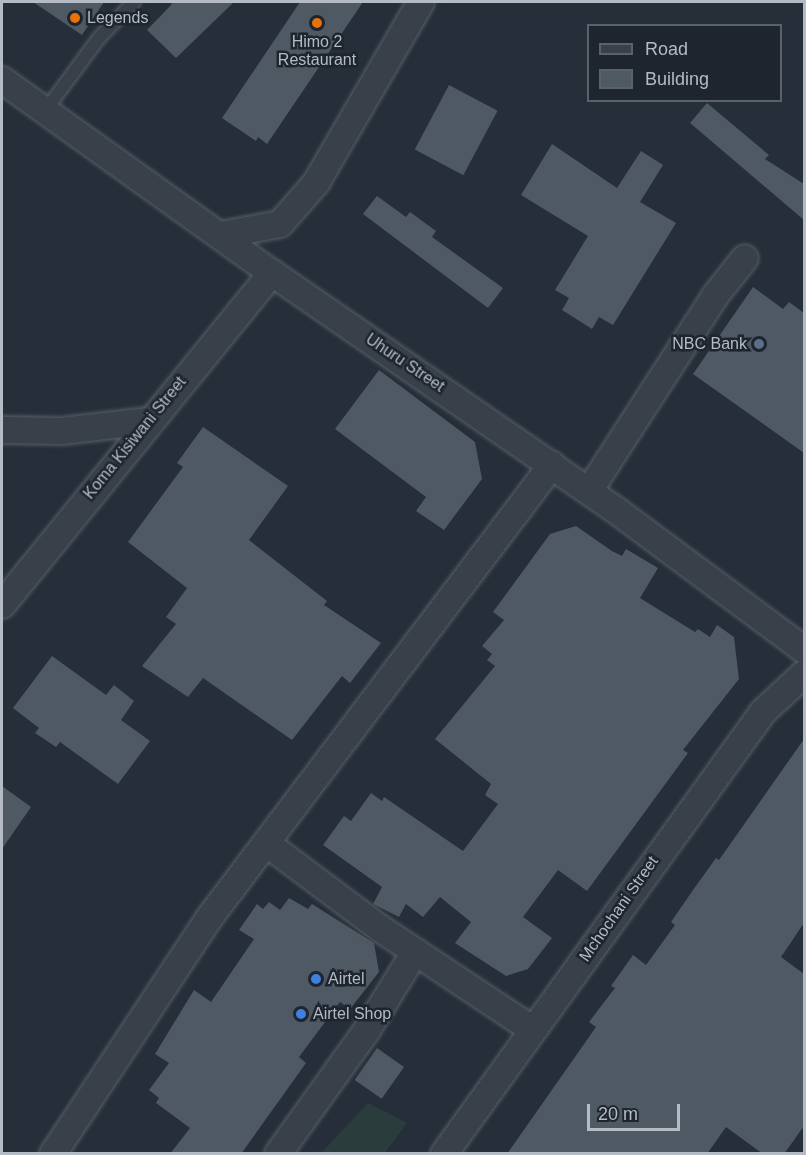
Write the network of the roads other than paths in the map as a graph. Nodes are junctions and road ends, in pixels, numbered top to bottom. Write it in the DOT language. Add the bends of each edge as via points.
graph roads {
  1 [pos="134,2"];
  2 [pos="421,2"];
  3 [pos="2,80"];
  4 [pos="45,111"];
  5 [pos="221,235"];
  6 [pos="745,258"];
  7 [pos="272,273"];
  8 [pos="149,421"];
  9 [pos="2,430"];
  10 [pos="552,465"];
  11 [pos="589,491"];
  12 [pos="2,605"];
  13 [pos="804,650"];
  14 [pos="804,674"];
  15 [pos="266,843"];
  16 [pos="415,952"];
  17 [pos="533,1030"];
  18 [pos="53,1154"];
  19 [pos="278,1154"];
  20 [pos="444,1154"];
  1 -- 4 [label="lane" via="99,38"];
  2 -- 5 [label="street" via="316,183 280,224"];
  3 -- 4 [label="street, Uhuru Street"];
  4 -- 5 [label="street, Uhuru Street"];
  5 -- 7 [label="street, Uhuru Street"];
  6 -- 11 [label="street" via="715,296"];
  7 -- 8 [label="street, Koma Kisiwani Street"];
  7 -- 10 [label="street, Uhuru Street"];
  8 -- 9 [label="street" via="62,431"];
  8 -- 12 [label="street, Koma Kisiwani Street"];
  10 -- 11 [label="street, Uhuru Street"];
  10 -- 15 [label="street"];
  11 -- 13 [label="street, Uhuru Street"];
  14 -- 17 [label="street, Mchochani Street" via="763,712"];
  15 -- 16 [label="street"];
  15 -- 18 [label="street" via="210,917"];
  16 -- 17 [label="street"];
  16 -- 19 [label="street" via="367,1030"];
  17 -- 20 [label="street, Mchochani Street"];
}
